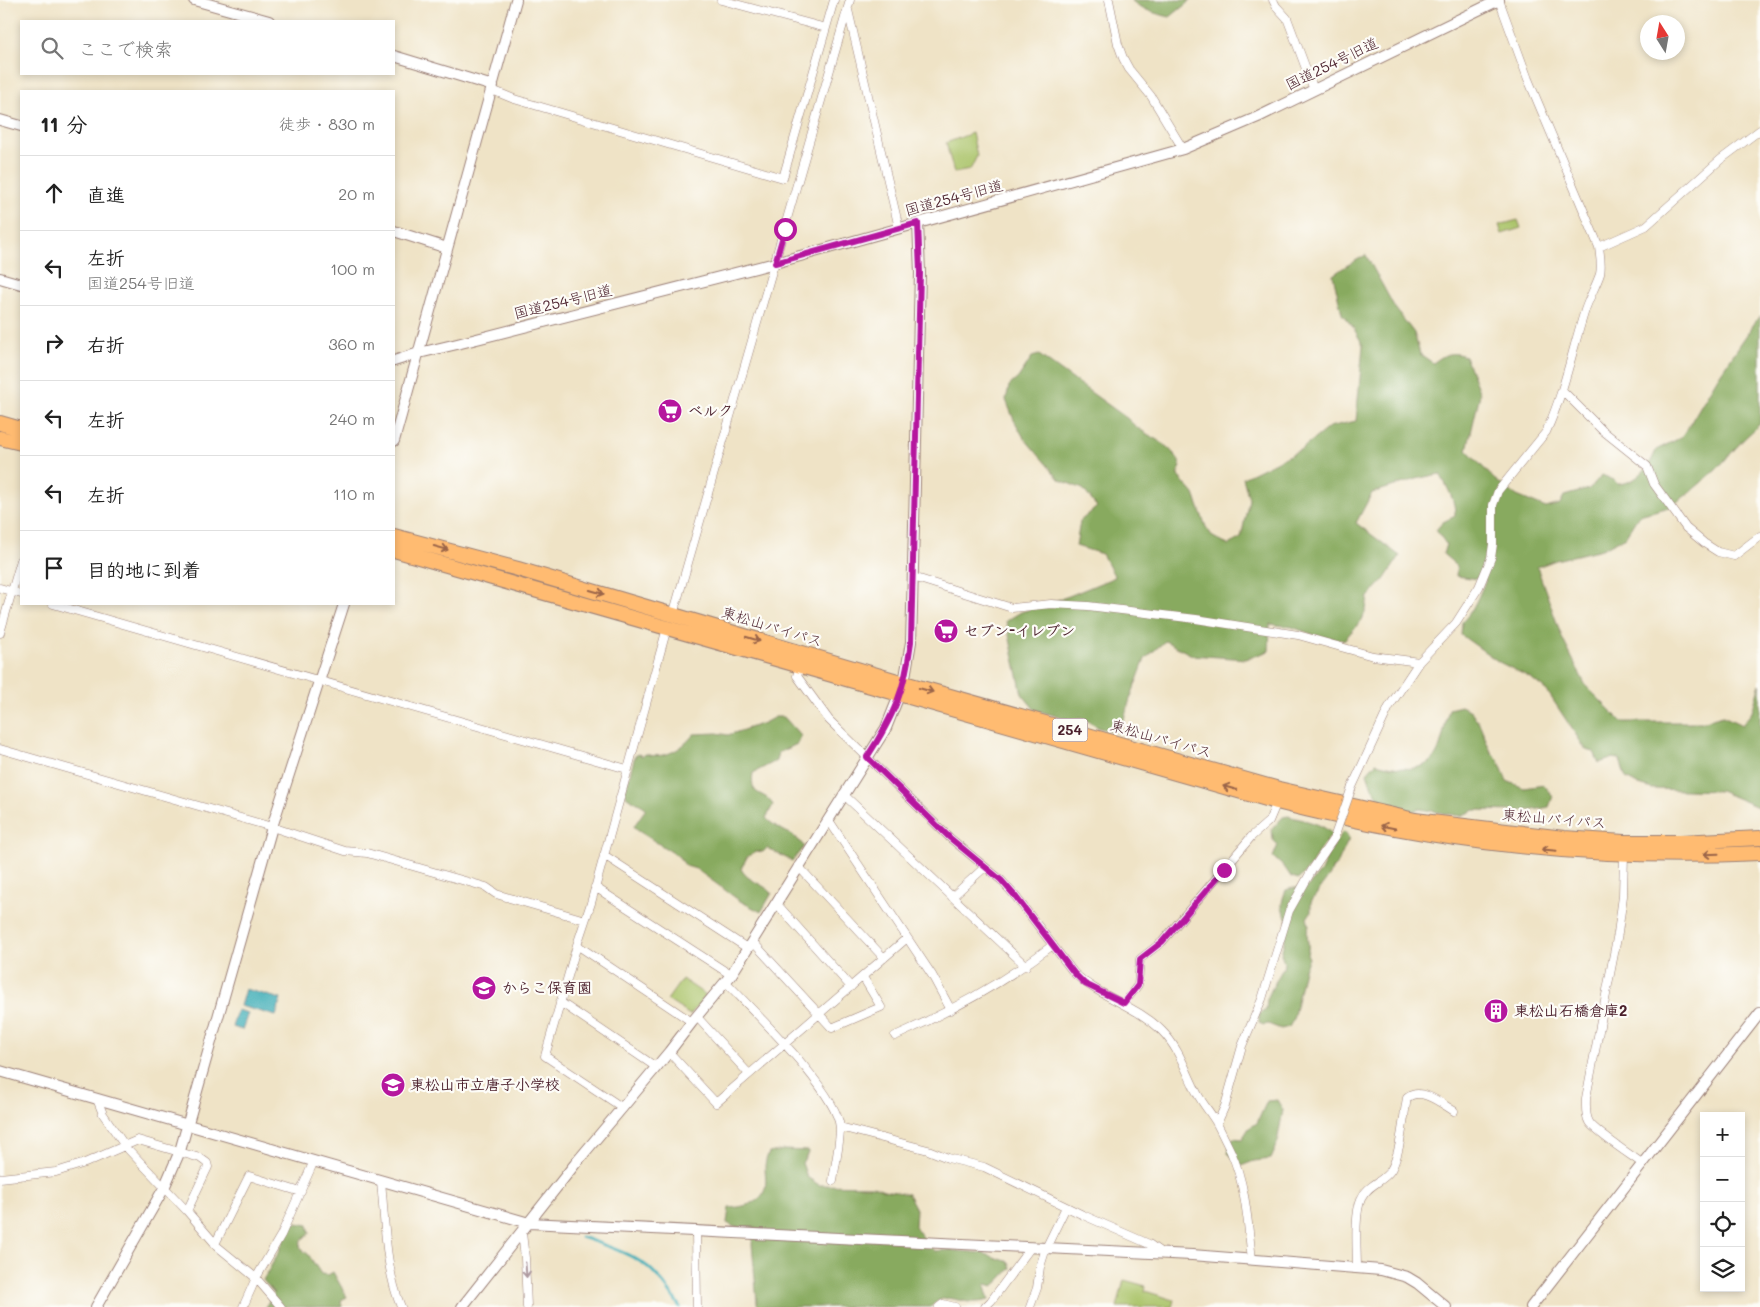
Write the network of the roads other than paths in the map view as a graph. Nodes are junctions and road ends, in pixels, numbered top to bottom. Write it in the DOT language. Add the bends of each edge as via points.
graph roads {
  1 [pos="194,0"];
  2 [pos="516,0"];
  3 [pos="721,0"];
  4 [pos="834,0"];
  5 [pos="1110,0"];
  6 [pos="1273,0"];
  7 [pos="1499,0"];
  8 [pos="849,4"];
  9 [pos="265,20"];
  10 [pos="826,28"];
  11 [pos="395,56"];
  12 [pos="493,88"];
  13 [pos="1314,90"];
  14 [pos="0,120"];
  15 [pos="20,126"];
  16 [pos="1760,130"];
  17 [pos="1183,149"];
  18 [pos="918,223"];
  19 [pos="899,228"];
  20 [pos="395,231"];
  21 [pos="1599,247"];
  22 [pos="447,248"];
  23 [pos="775,263"];
  24 [pos="0,278"];
  25 [pos="20,284"];
  26 [pos="419,353"];
  27 [pos="395,361"];
  28 [pos="1563,391"];
  29 [pos="0,423"];
  30 [pos="20,429"];
  31 [pos="0,438"];
  32 [pos="395,438"];
  33 [pos="20,443"];
  34 [pos="395,536"];
  35 [pos="1760,536"];
  36 [pos="395,550"];
  37 [pos="20,564"];
  38 [pos="913,577"];
  39 [pos="0,588"];
  40 [pos="12,592"];
  41 [pos="20,594"];
  42 [pos="56,605"];
  43 [pos="344,605"];
  44 [pos="673,615"];
  45 [pos="667,628"];
  46 [pos="0,633"];
  47 [pos="1419,662"];
  48 [pos="800,666"];
  49 [pos="318,680"];
  50 [pos="902,689"];
  51 [pos="0,749"];
  52 [pos="867,757"];
  53 [pos="627,770"];
  54 [pos="843,794"];
  55 [pos="1277,802"];
  56 [pos="828,819"];
  57 [pos="272,827"];
  58 [pos="1760,838"];
  59 [pos="1760,852"];
  60 [pos="1624,854"];
  61 [pos="604,855"];
  62 [pos="798,866"];
  63 [pos="985,867"];
  64 [pos="595,887"];
  65 [pos="952,897"];
  66 [pos="776,903"];
  67 [pos="585,920"];
  68 [pos="907,938"];
  69 [pos="577,944"];
  70 [pos="750,945"];
  71 [pos="1053,945"];
  72 [pos="884,958"];
  73 [pos="1026,966"];
  74 [pos="863,977"];
  75 [pos="728,979"];
  76 [pos="851,987"];
  77 [pos="560,1002"];
  78 [pos="1124,1003"];
  79 [pos="951,1010"];
  80 [pos="1760,1013"];
  81 [pos="818,1015"];
  82 [pos="694,1019"];
  83 [pos="895,1036"];
  84 [pos="784,1044"];
  85 [pos="669,1052"];
  86 [pos="656,1067"];
  87 [pos="0,1071"];
  88 [pos="749,1074"];
  89 [pos="97,1099"];
  90 [pos="623,1108"];
  91 [pos="1454,1111"];
  92 [pos="1217,1124"];
  93 [pos="187,1125"];
  94 [pos="840,1127"];
  95 [pos="125,1146"];
  96 [pos="180,1151"];
  97 [pos="314,1161"];
  98 [pos="1643,1164"];
  99 [pos="0,1178"];
  100 [pos="381,1181"];
  101 [pos="833,1182"];
  102 [pos="164,1188"];
  103 [pos="301,1192"];
  104 [pos="1066,1207"];
  105 [pos="187,1211"];
  106 [pos="529,1223"];
  107 [pos="696,1230"];
  108 [pos="522,1233"];
  109 [pos="215,1244"];
  110 [pos="1031,1247"];
  111 [pos="1046,1248"];
  112 [pos="1164,1254"];
  113 [pos="1252,1260"];
  114 [pos="1357,1268"];
  115 [pos="256,1278"];
  116 [pos="96,1307"];
  117 [pos="243,1307"];
  118 [pos="281,1307"];
  119 [pos="401,1307"];
  120 [pos="462,1307"];
  121 [pos="527,1307"];
  122 [pos="697,1307"];
  123 [pos="939,1307"];
  124 [pos="955,1307"];
  125 [pos="985,1307"];
  126 [pos="1030,1307"];
  127 [pos="1446,1307"];
  128 [pos="1531,1307"];
  1 -- 9 [label="street"];
  2 -- 12 [label="street"];
  3 -- 10 [label="street"];
  4 -- 10 [label="street"];
  5 -- 17 [label="street" via="1123,58"];
  6 -- 13 [label="street" via="1287,18"];
  7 -- 13 [label="street, 国道254号旧道"];
  7 -- 21 [label="street" via="1528,79"];
  8 -- 19 [label="street"];
  8 -- 23 [label="street"];
  10 -- 12 [label="street" via="783,178 514,99"];
  11 -- 12 [label="street"];
  12 -- 22 [label="street"];
  13 -- 17 [label="street, 国道254号旧道"];
  14 -- 15 [label="street"];
  16 -- 21 [label="street" via="1720,160 1646,226"];
  17 -- 18 [label="street, 国道254号旧道"];
  18 -- 19 [label="street, 国道254号旧道"];
  18 -- 38 [label="street" via="920,283"];
  19 -- 23 [label="street, 国道254号旧道"];
  20 -- 22 [label="street"];
  21 -- 28 [label="street" via="1600,274 1586,308"];
  22 -- 26 [label="street"];
  23 -- 26 [label="street, 国道254号旧道"];
  23 -- 44 [label="street"];
  24 -- 25 [label="street"];
  26 -- 27 [label="street, 国道254号旧道"];
  26 -- 32 [label="street"];
  28 -- 35 [label="street" via="1602,430 1647,466 1654,484 1686,528 1704,543 1718,552 1734,556"];
  28 -- 47 [label="street" via="1546,432 1498,491 1494,504 1491,558 1479,587 1456,624"];
  29 -- 30 [label="highway"];
  31 -- 33 [label="highway"];
  34 -- 44 [label="highway, 東松山バイパス / 254, one-way"];
  36 -- 45 [label="highway, 東松山バイパス / 254"];
  37 -- 40 [label="street"];
  38 -- 47 [label="street" via="1012,608 1051,604 1088,606 1196,619 1298,635 1373,656"];
  38 -- 50 [label="street" via="911,642"];
  39 -- 40 [label="street"];
  40 -- 41 [label="street"];
  40 -- 46 [label="street"];
  42 -- 49 [label="street"];
  43 -- 49 [label="street"];
  44 -- 50 [label="highway, 東松山バイパス / 254, one-way"];
  45 -- 48 [label="highway, 東松山バイパス / 254"];
  45 -- 53 [label="street"];
  47 -- 92 [label="street, bridge" via="1389,707 1352,787 1334,838 1290,911"];
  48 -- 50 [label="highway, 東松山バイパス / 254"];
  48 -- 52 [label="street" via="796,676 829,720"];
  49 -- 53 [label="street"];
  49 -- 57 [label="street"];
  50 -- 52 [label="street" via="886,728"];
  55 -- 50 [label="highway, 東松山バイパス / 254, one-way"];
  50 -- 58 [label="highway, 東松山バイパス / 254, one-way" via="1279,790 1415,820 1624,842"];
  51 -- 57 [label="street"];
  52 -- 54 [label="street"];
  52 -- 63 [label="street" via="950,838"];
  53 -- 61 [label="street"];
  54 -- 56 [label="street"];
  54 -- 65 [label="street"];
  60 -- 55 [label="highway, 東松山バイパス / 254, one-way" via="1547,850 1430,835"];
  55 -- 78 [label="street" via="1269,821 1162,942 1140,959 1138,985"];
  56 -- 62 [label="street"];
  56 -- 68 [label="street"];
  57 -- 67 [label="street" via="345,851 367,853 486,887 496,894"];
  57 -- 93 [label="street"];
  59 -- 60 [label="highway, 東松山バイパス / 254, one-way"];
  60 -- 98 [label="street" via="1618,933 1586,1108 1592,1125"];
  61 -- 64 [label="street"];
  61 -- 70 [label="street"];
  62 -- 66 [label="street"];
  62 -- 72 [label="street"];
  63 -- 65 [label="street"];
  63 -- 71 [label="street" via="1016,897"];
  64 -- 67 [label="street"];
  64 -- 75 [label="street"];
  65 -- 73 [label="street"];
  66 -- 70 [label="street"];
  66 -- 76 [label="street"];
  67 -- 69 [label="street"];
  68 -- 72 [label="street"];
  68 -- 79 [label="street"];
  69 -- 77 [label="street"];
  69 -- 82 [label="street"];
  70 -- 75 [label="street"];
  70 -- 81 [label="street"];
  71 -- 73 [label="street"];
  71 -- 78 [label="street" via="1085,984"];
  72 -- 74 [label="street"];
  73 -- 79 [label="street"];
  74 -- 76 [label="street"];
  74 -- 81 [label="street" via="881,1007 832,1028"];
  75 -- 82 [label="street"];
  75 -- 84 [label="street"];
  76 -- 81 [label="street"];
  77 -- 86 [label="street"];
  77 -- 90 [label="street" via="545,1056"];
  78 -- 92 [label="street" via="1145,1016 1174,1046 1198,1095"];
  79 -- 83 [label="street"];
  80 -- 98 [label="street"];
  81 -- 84 [label="street"];
  82 -- 85 [label="street"];
  82 -- 88 [label="street"];
  84 -- 88 [label="street"];
  84 -- 94 [label="street" via="826,1096"];
  85 -- 86 [label="street"];
  85 -- 88 [label="street" via="716,1102"];
  86 -- 90 [label="street"];
  87 -- 89 [label="street"];
  89 -- 93 [label="street"];
  89 -- 95 [label="street" via="103,1114"];
  90 -- 106 [label="street"];
  91 -- 114 [label="street" via="1427,1096 1407,1098 1391,1170 1361,1198"];
  92 -- 113 [label="street" via="1232,1154 1240,1182"];
  93 -- 96 [label="street"];
  93 -- 97 [label="street"];
  94 -- 101 [label="street"];
  94 -- 104 [label="street" via="984,1167"];
  95 -- 96 [label="street" via="138,1140"];
  95 -- 99 [label="street" via="56,1172"];
  95 -- 102 [label="street"];
  96 -- 102 [label="street"];
  96 -- 105 [label="street" via="208,1163"];
  97 -- 100 [label="street"];
  97 -- 103 [label="street"];
  98 -- 128 [label="street"];
  100 -- 106 [label="street"];
  100 -- 119 [label="street" via="393,1289"];
  102 -- 105 [label="street"];
  102 -- 116 [label="street"];
  103 -- 109 [label="street" via="249,1176"];
  103 -- 115 [label="street"];
  104 -- 111 [label="street"];
  104 -- 112 [label="street" via="1149,1244"];
  105 -- 109 [label="street"];
  106 -- 107 [label="street"];
  106 -- 108 [label="street"];
  107 -- 110 [label="street"];
  107 -- 122 [label="street"];
  108 -- 120 [label="street"];
  108 -- 121 [label="street, one-way"];
  109 -- 115 [label="street"];
  110 -- 111 [label="street"];
  110 -- 125 [label="street"];
  111 -- 112 [label="street"];
  111 -- 126 [label="street"];
  112 -- 113 [label="street"];
  113 -- 114 [label="street"];
  114 -- 127 [label="street" via="1382,1270 1417,1282"];
  115 -- 117 [label="street"];
  115 -- 118 [label="street"];
  123 -- 124 [label="street" via="943,1304"];
}
